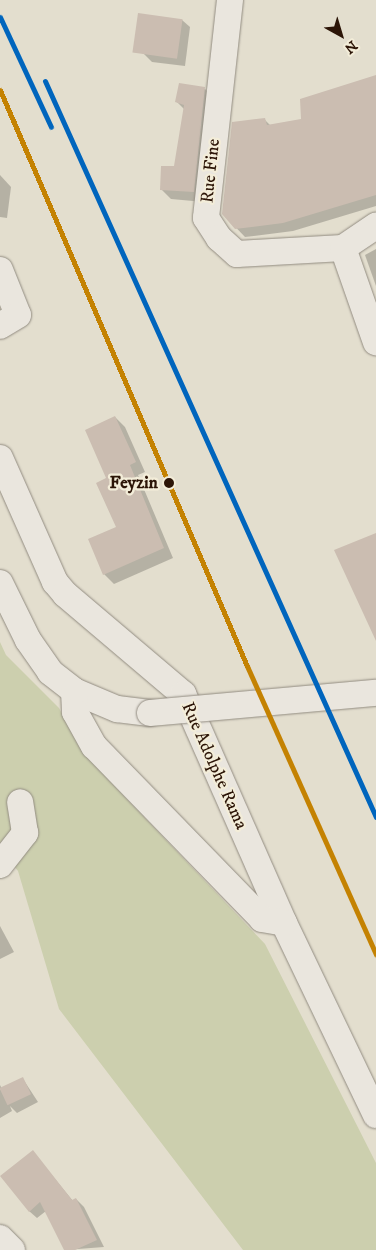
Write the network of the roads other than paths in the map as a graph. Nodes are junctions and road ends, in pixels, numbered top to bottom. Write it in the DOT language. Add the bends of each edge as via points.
graph roads {
  1 [pos="230,0"];
  2 [pos="376,226"];
  3 [pos="343,248"];
  4 [pos="0,270"];
  5 [pos="0,326"];
  6 [pos="376,342"];
  7 [pos="0,458"];
  8 [pos="0,583"];
  9 [pos="74,691"];
  10 [pos="376,693"];
  11 [pos="20,802"];
  12 [pos="0,865"];
  13 [pos="284,923"];
  14 [pos="376,1115"];
  15 [pos="0,1238"];
  16 [pos="12,1250"];
  1 -- 3 [label="street, Rue Fine" via="206,218 219,238 237,254"];
  2 -- 3 [label="street"];
  3 -- 6 [label="street"];
  4 -- 5 [label="street" via="18,315"];
  7 -- 13 [label="street, Rue Adolphe Rama" via="55,582 183,694"];
  8 -- 9 [label="street" via="28,640 50,672"];
  9 -- 10 [label="street, bridge" via="116,709 150,713"];
  9 -- 13 [label="street" via="75,712 94,746 262,919"];
  11 -- 12 [label="street" via="25,833"];
  13 -- 14 [label="street, Rue Adolphe Rama"];
  15 -- 16 [label="street"];
}
